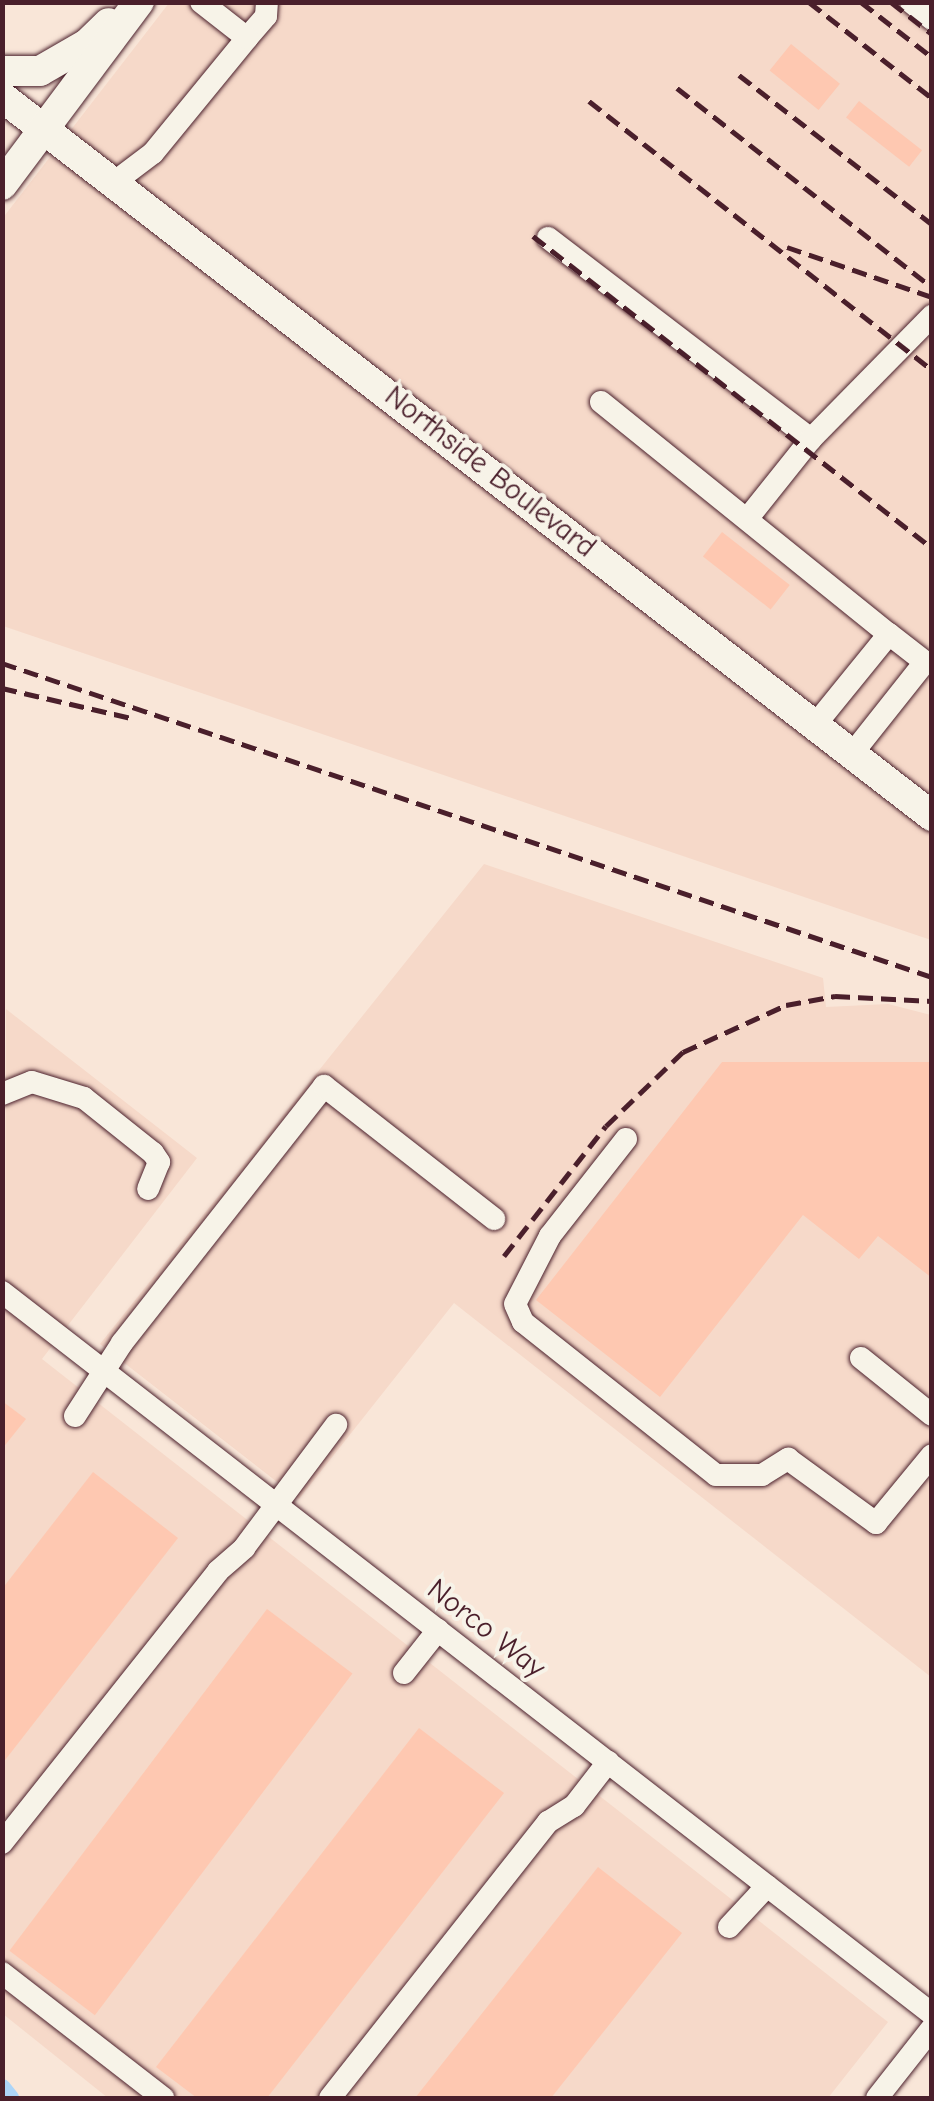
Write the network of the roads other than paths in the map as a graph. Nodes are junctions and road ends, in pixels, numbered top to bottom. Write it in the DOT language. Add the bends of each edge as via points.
graph roads {
  1 [pos="128,2"];
  2 [pos="139,2"];
  3 [pos="201,2"];
  4 [pos="267,2"];
  5 [pos="910,2"];
  6 [pos="932,19"];
  7 [pos="246,38"];
  8 [pos="2,72"];
  9 [pos="2,97"];
  10 [pos="46,132"];
  11 [pos="112,184"];
  12 [pos="2,185"];
  13 [pos="548,238"];
  14 [pos="932,316"];
  15 [pos="600,402"];
  16 [pos="810,439"];
  17 [pos="748,518"];
  18 [pos="889,634"];
  19 [pos="928,665"];
  20 [pos="815,725"];
  21 [pos="852,754"];
  22 [pos="932,816"];
  23 [pos="2,1094"];
  24 [pos="626,1139"];
  25 [pos="148,1189"];
  26 [pos="494,1220"];
  27 [pos="2,1292"];
  28 [pos="861,1358"];
  29 [pos="107,1373"];
  30 [pos="932,1415"];
  31 [pos="75,1416"];
  32 [pos="336,1424"];
  33 [pos="932,1455"];
  34 [pos="278,1506"];
  35 [pos="438,1630"];
  36 [pos="404,1673"];
  37 [pos="608,1762"];
  38 [pos="2,1843"];
  39 [pos="767,1886"];
  40 [pos="729,1927"];
  41 [pos="2,1974"];
  42 [pos="932,2014"];
  43 [pos="932,2028"];
  44 [pos="162,2098"];
  45 [pos="330,2098"];
  46 [pos="877,2098"];
  1 -- 8 [label="main road" via="88,44 40,72"];
  2 -- 10 [label="main road"];
  3 -- 7 [label="street"];
  4 -- 7 [label="street" via="266,16"];
  5 -- 6 [label="street"];
  7 -- 11 [label="street" via="153,153"];
  9 -- 10 [label="main road, Northside Boulevard"];
  10 -- 11 [label="main road, Northside Boulevard"];
  10 -- 12 [label="main road"];
  11 -- 20 [label="main road, Northside Boulevard"];
  13 -- 16 [label="street"];
  14 -- 16 [label="street"];
  15 -- 17 [label="street"];
  16 -- 17 [label="street"];
  17 -- 18 [label="street"];
  18 -- 19 [label="street"];
  18 -- 20 [label="street"];
  19 -- 21 [label="street"];
  20 -- 21 [label="main road, Northside Boulevard"];
  21 -- 22 [label="main road, Northside Boulevard"];
  23 -- 25 [label="street" via="32,1082 84,1098 153,1153 158,1162"];
  24 -- 33 [label="street" via="550,1236 515,1304 523,1322 716,1475 762,1475 788,1459 876,1522"];
  26 -- 29 [label="street" via="324,1086 122,1343"];
  27 -- 29 [label="street, Norco Way"];
  28 -- 30 [label="street"];
  29 -- 31 [label="street"];
  29 -- 34 [label="street, Norco Way"];
  32 -- 34 [label="street"];
  34 -- 35 [label="street, Norco Way"];
  34 -- 38 [label="street" via="218,1571"];
  35 -- 36 [label="street"];
  35 -- 37 [label="street, Norco Way"];
  37 -- 39 [label="street, Norco Way"];
  37 -- 45 [label="street" via="574,1806 548,1822"];
  39 -- 40 [label="street"];
  39 -- 42 [label="street, Norco Way"];
  41 -- 44 [label="street"];
  43 -- 46 [label="street"];
}
